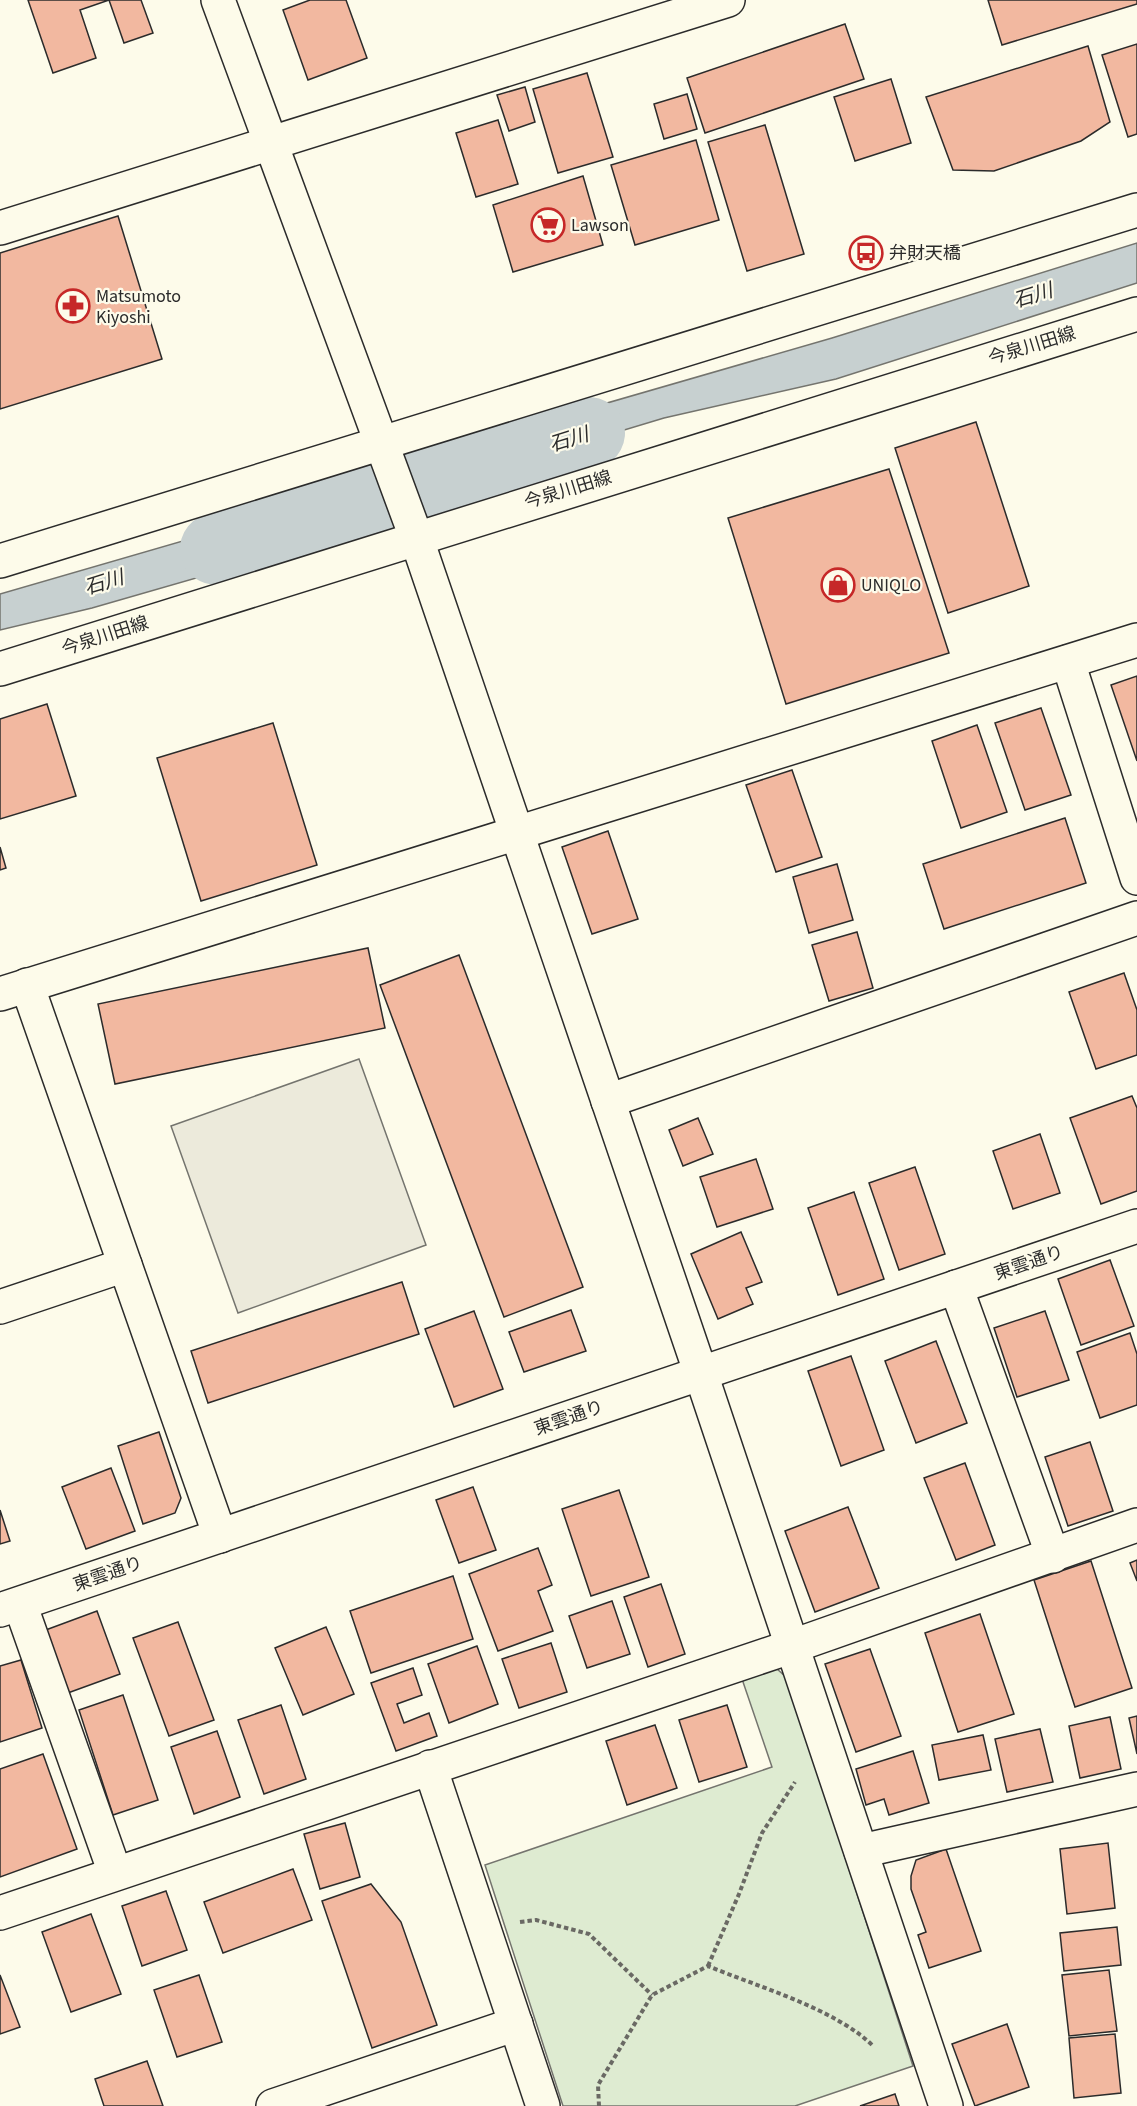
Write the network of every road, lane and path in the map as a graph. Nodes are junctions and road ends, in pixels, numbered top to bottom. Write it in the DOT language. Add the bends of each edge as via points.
graph roads {
  1 [pos="218,0"];
  2 [pos="728,0"];
  3 [pos="272,144"];
  4 [pos="1137,210"];
  5 [pos="0,228"];
  6 [pos="1137,314"];
  7 [pos="383,443"];
  8 [pos="416,537"];
  9 [pos="0,561"];
  10 [pos="1137,640"];
  11 [pos="1068,662"];
  12 [pos="0,669"];
  13 [pos="517,832"];
  14 [pos="1137,878"];
  15 [pos="1137,918"];
  16 [pos="14,990"];
  17 [pos="608,1101"];
  18 [pos="1137,1226"];
  19 [pos="125,1265"];
  20 [pos="957,1287"];
  21 [pos="0,1307"];
  22 [pos="701,1374"];
  23 [pos="1137,1525"];
  24 [pos="220,1536"];
  25 [pos="1053,1556"];
  26 [pos="10,1607"];
  27 [pos="793,1646"];
  28 [pos="430,1767"];
  29 [pos="795,1782"];
  30 [pos="1137,1789"];
  31 [pos="861,1851"];
  32 [pos="115,1873"];
  33 [pos="0,1913"];
  34 [pos="481,1920"];
  35 [pos="708,1966"];
  36 [pos="652,1995"];
  37 [pos="516,2024"];
  38 [pos="874,2047"];
  39 [pos="273,2106"];
  40 [pos="543,2106"];
  41 [pos="599,2106"];
  42 [pos="946,2106"];
  1 -- 3 [label="street"];
  2 -- 3 [label="street"];
  3 -- 5 [label="street"];
  3 -- 7 [label="street"];
  4 -- 7 [label="street"];
  6 -- 8 [label="street, 今泉川田線"];
  7 -- 8 [label="street"];
  7 -- 9 [label="street"];
  8 -- 12 [label="street, 今泉川田線"];
  8 -- 13 [label="street"];
  10 -- 11 [label="street"];
  11 -- 13 [label="street"];
  11 -- 14 [label="street"];
  13 -- 16 [label="street"];
  13 -- 17 [label="street"];
  15 -- 17 [label="street"];
  16 -- 19 [label="street"];
  17 -- 22 [label="street"];
  18 -- 20 [label="street, 東雲通り"];
  19 -- 21 [label="street"];
  19 -- 24 [label="street"];
  20 -- 22 [label="street, 東雲通り"];
  20 -- 25 [label="street"];
  22 -- 24 [label="street, 東雲通り"];
  22 -- 27 [label="street"];
  23 -- 25 [label="street"];
  24 -- 26 [label="street, 東雲通り"];
  25 -- 27 [label="street"];
  26 -- 32 [label="street"];
  27 -- 28 [label="street"];
  27 -- 31 [label="street"];
  28 -- 32 [label="street"];
  28 -- 34 [label="street"];
  29 -- 35 [label="path" via="762,1833"];
  30 -- 31 [label="street"];
  31 -- 42 [label="street"];
  32 -- 33 [label="street"];
  34 -- 36 [label="path" via="537,1920 589,1934"];
  34 -- 37 [label="street"];
  35 -- 36 [label="path"];
  35 -- 38 [label="path" via="817,2010 859,2032"];
  36 -- 41 [label="path" via="598,2085"];
  37 -- 39 [label="street"];
  37 -- 40 [label="street"];
}
